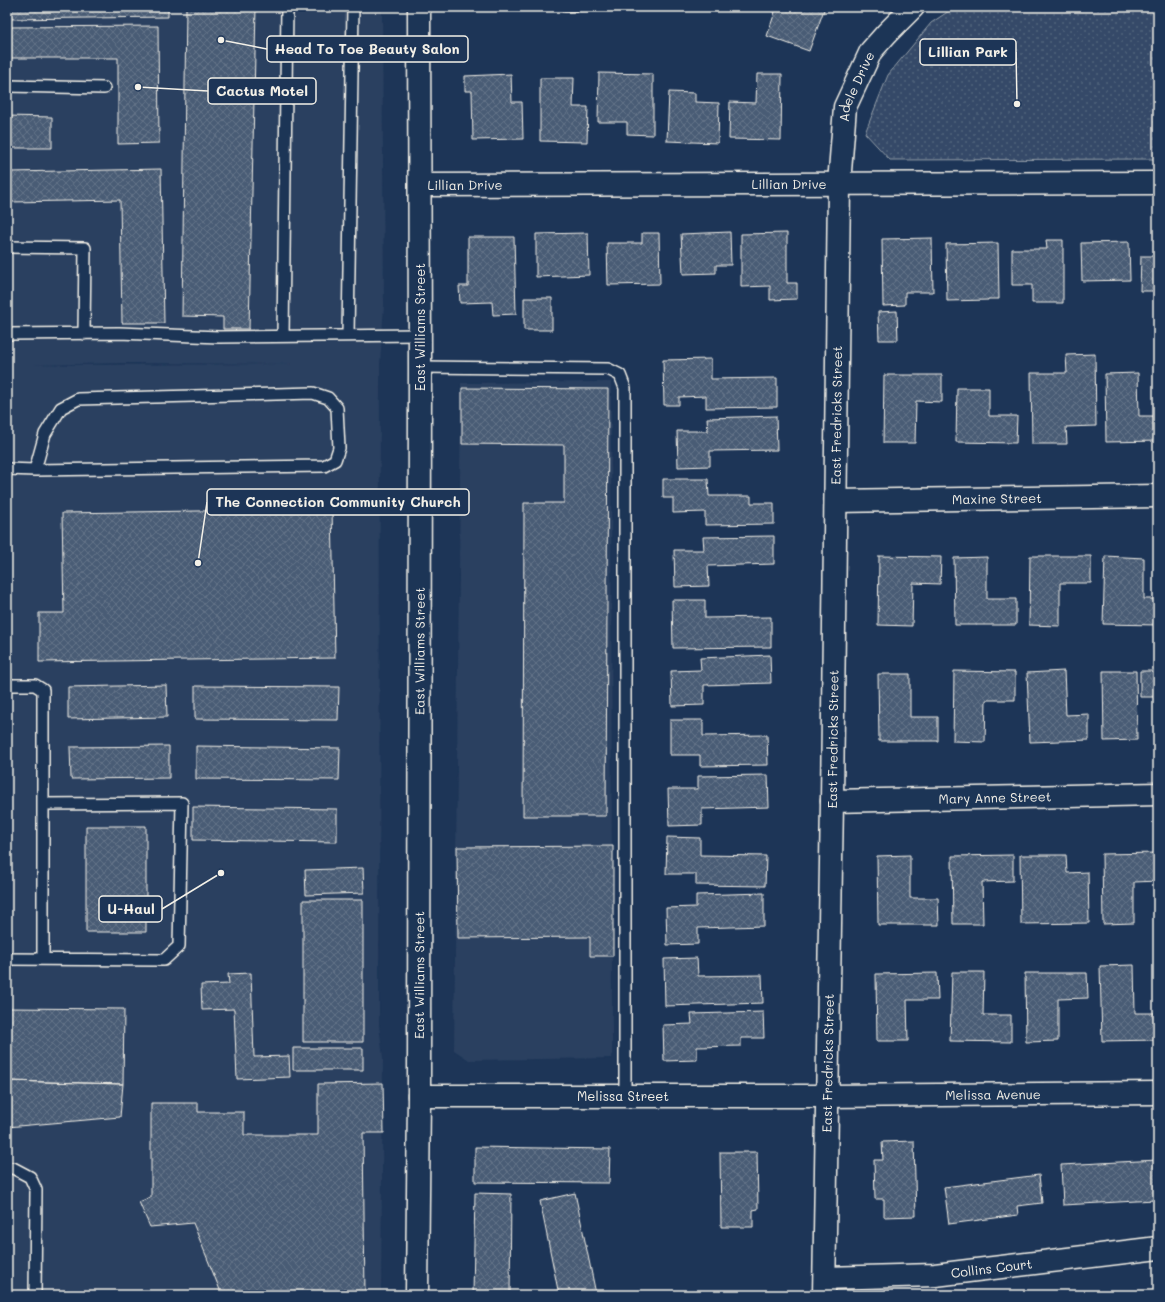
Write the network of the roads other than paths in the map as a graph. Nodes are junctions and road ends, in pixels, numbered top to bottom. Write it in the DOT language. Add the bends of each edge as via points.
graph roads {
  1 [pos="287,7"];
  2 [pos="353,7"];
  3 [pos="419,7"];
  4 [pos="913,7"];
  5 [pos="7,86"];
  6 [pos="104,88"];
  7 [pos="1158,182"];
  8 [pos="839,184"];
  9 [pos="420,185"];
  10 [pos="7,247"];
  11 [pos="7,334"];
  12 [pos="84,334"];
  13 [pos="348,335"];
  14 [pos="420,335"];
  15 [pos="283,336"];
  16 [pos="420,367"];
  17 [pos="7,469"];
  18 [pos="35,470"];
  19 [pos="1158,496"];
  20 [pos="836,501"];
  21 [pos="7,685"];
  22 [pos="1158,794"];
  23 [pos="832,801"];
  24 [pos="44,804"];
  25 [pos="7,959"];
  26 [pos="43,959"];
  27 [pos="1158,1093"];
  28 [pos="419,1096"];
  29 [pos="625,1096"];
  30 [pos="827,1096"];
  31 [pos="7,1168"];
  32 [pos="1158,1248"];
  33 [pos="825,1287"];
  34 [pos="35,1295"];
  35 [pos="417,1295"];
  1 -- 15 [label="lane"];
  2 -- 13 [label="lane"];
  3 -- 9 [label="street, East Williams Street"];
  4 -- 8 [label="street, Adele Drive" via="871,51 846,107"];
  5 -- 6 [label="lane"];
  7 -- 8 [label="street, Lillian Drive"];
  8 -- 9 [label="street, Lillian Drive"];
  8 -- 20 [label="street, East Fredricks Street"];
  9 -- 14 [label="street, East Williams Street"];
  10 -- 12 [label="lane" via="85,248"];
  11 -- 12 [label="lane"];
  12 -- 15 [label="lane"];
  13 -- 14 [label="lane"];
  13 -- 15 [label="lane"];
  14 -- 16 [label="street, East Williams Street"];
  16 -- 28 [label="street, East Williams Street"];
  16 -- 29 [label="lane" via="608,369 620,375 625,388"];
  17 -- 18 [label="lane"];
  18 -- 18 [label="lane" via="324,466 335,460 339,448 337,408 328,398 313,393 78,399 61,408 46,434"];
  19 -- 20 [label="street, Maxine Street"];
  20 -- 23 [label="street, East Fredricks Street"];
  21 -- 24 [label="lane" via="36,685 43,690"];
  22 -- 23 [label="street, Mary Anne Street"];
  23 -- 30 [label="street, East Fredricks Street"];
  24 -- 26 [label="lane"];
  24 -- 26 [label="lane" via="182,803 178,946 164,960"];
  25 -- 26 [label="lane"];
  27 -- 30 [label="street, Melissa Avenue"];
  28 -- 29 [label="street, Melissa Street"];
  28 -- 35 [label="street, East Williams Street"];
  29 -- 30 [label="street, Melissa Street"];
  30 -- 33 [label="street, East Fredricks Street"];
  31 -- 34 [label="lane" via="13,1168 30,1177 36,1190"];
  32 -- 33 [label="street, Collins Court"];
}
